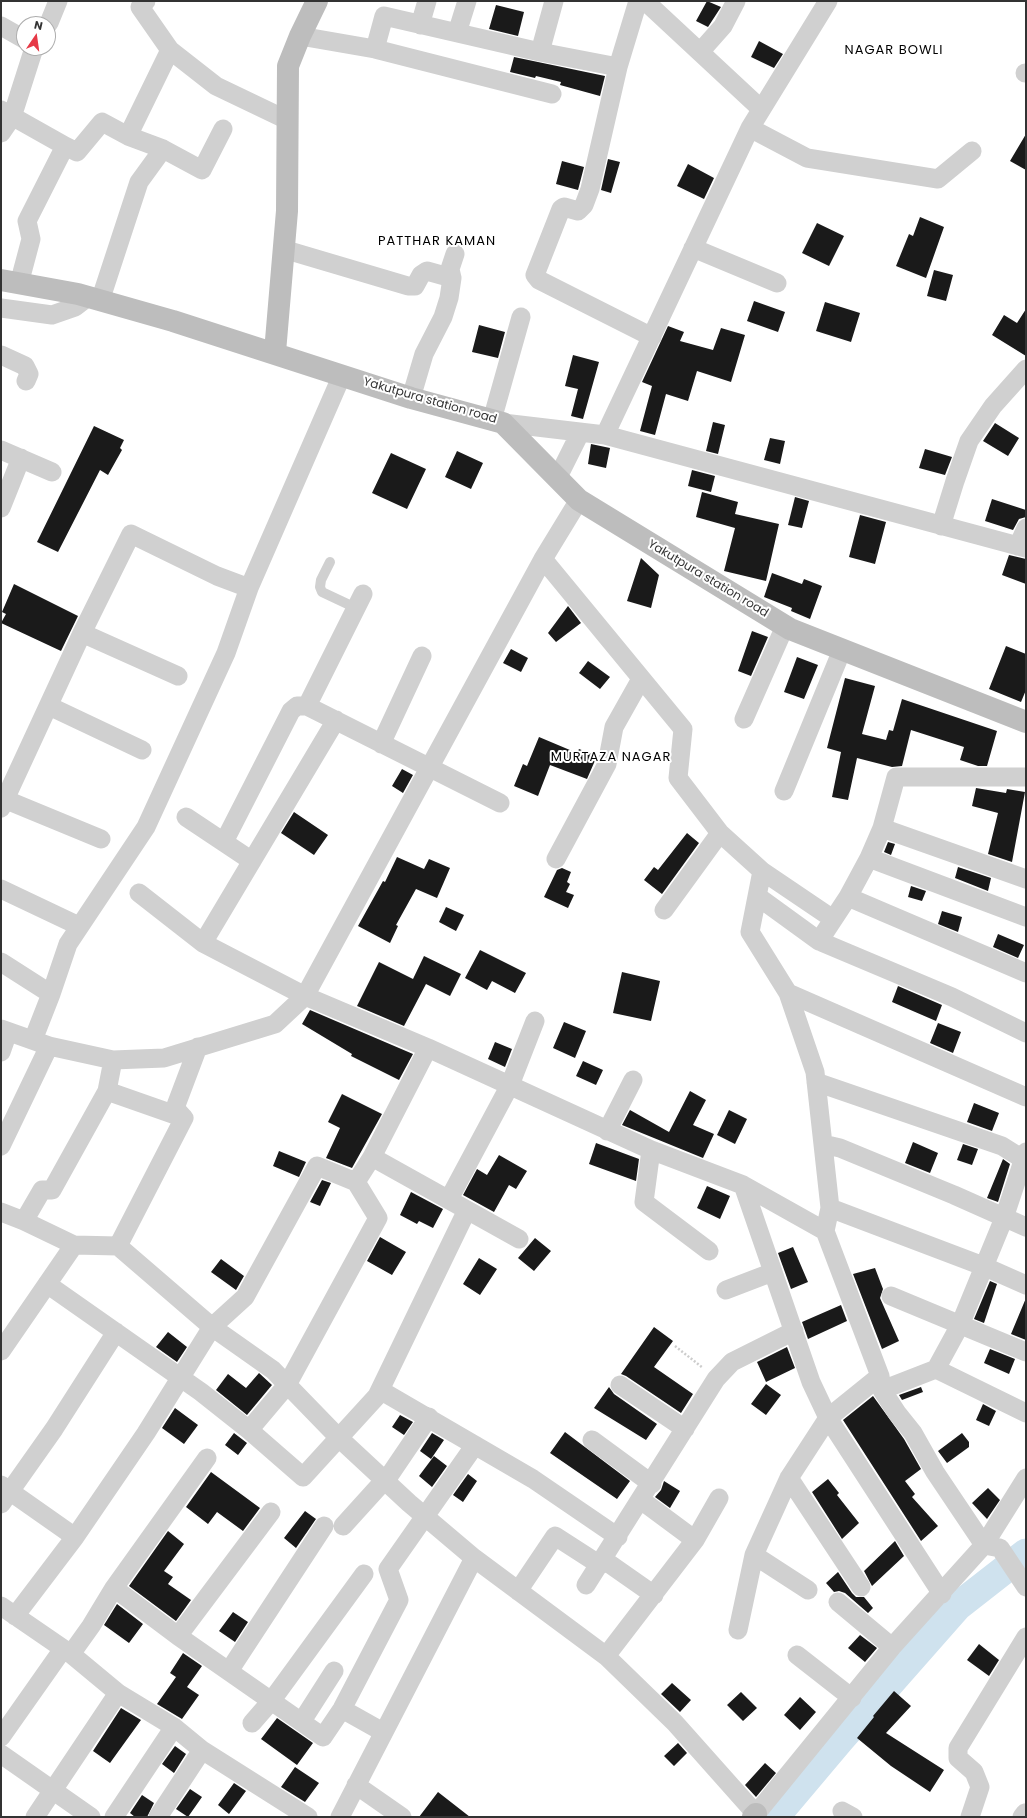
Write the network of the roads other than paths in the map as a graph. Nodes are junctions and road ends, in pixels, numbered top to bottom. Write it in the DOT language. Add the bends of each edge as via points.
graph roads {
  1 [pos="58,1"];
  2 [pos="317,1"];
  3 [pos="427,1"];
  4 [pos="467,1"];
  5 [pos="554,1"];
  6 [pos="638,1"];
  7 [pos="645,1"];
  8 [pos="736,1"];
  9 [pos="828,1"];
  10 [pos="139,3"];
  11 [pos="52,16"];
  12 [pos="420,25"];
  13 [pos="1,26"];
  14 [pos="457,33"];
  15 [pos="16,34"];
  16 [pos="300,36"];
  17 [pos="375,49"];
  18 [pos="170,50"];
  19 [pos="540,52"];
  20 [pos="700,52"];
  21 [pos="31,56"];
  22 [pos="618,67"];
  23 [pos="552,94"];
  24 [pos="760,108"];
  25 [pos="6,114"];
  26 [pos="287,120"];
  27 [pos="750,128"];
  28 [pos="223,129"];
  29 [pos="1,133"];
  30 [pos="128,136"];
  31 [pos="64,146"];
  32 [pos="162,149"];
  33 [pos="972,151"];
  34 [pos="693,248"];
  35 [pos="283,249"];
  36 [pos="455,254"];
  37 [pos="452,278"];
  38 [pos="10,282"];
  39 [pos="777,283"];
  40 [pos="94,299"];
  41 [pos="1,308"];
  42 [pos="521,317"];
  43 [pos="652,337"];
  44 [pos="275,352"];
  45 [pos="1,355"];
  46 [pos="1026,369"];
  47 [pos="342,376"];
  48 [pos="26,381"];
  49 [pos="412,398"];
  50 [pos="497,421"];
  51 [pos="580,433"];
  52 [pos="605,435"];
  53 [pos="1,450"];
  54 [pos="21,458"];
  55 [pos="52,472"];
  56 [pos="558,477"];
  57 [pos="578,500"];
  58 [pos="1,508"];
  59 [pos="942,526"];
  60 [pos="1026,528"];
  61 [pos="1022,547"];
  62 [pos="543,559"];
  63 [pos="330,562"];
  64 [pos="249,588"];
  65 [pos="359,601"];
  66 [pos="785,626"];
  67 [pos="82,633"];
  68 [pos="842,650"];
  69 [pos="422,656"];
  70 [pos="178,676"];
  71 [pos="641,679"];
  72 [pos="49,706"];
  73 [pos="307,706"];
  74 [pos="744,719"];
  75 [pos="336,720"];
  76 [pos="1026,722"];
  77 [pos="381,744"];
  78 [pos="142,750"];
  79 [pos="430,769"];
  80 [pos="1026,777"];
  81 [pos="784,791"];
  82 [pos="500,803"];
  83 [pos="3,804"];
  84 [pos="186,817"];
  85 [pos="882,828"];
  86 [pos="720,833"];
  87 [pos="101,839"];
  88 [pos="224,842"];
  89 [pos="869,858"];
  90 [pos="556,860"];
  91 [pos="252,861"];
  92 [pos="762,870"];
  93 [pos="1026,879"];
  94 [pos="1,889"];
  95 [pos="139,894"];
  96 [pos="757,896"];
  97 [pos="848,898"];
  98 [pos="664,910"];
  99 [pos="1026,917"];
  100 [pos="833,919"];
  101 [pos="80,926"];
  102 [pos="819,941"];
  103 [pos="203,943"];
  104 [pos="1,962"];
  105 [pos="1026,973"];
  106 [pos="788,993"];
  107 [pos="51,994"];
  108 [pos="305,996"];
  109 [pos="536,1021"];
  110 [pos="4,1030"];
  111 [pos="1026,1033"];
  112 [pos="41,1043"];
  113 [pos="198,1047"];
  114 [pos="428,1048"];
  115 [pos="1,1052"];
  116 [pos="113,1060"];
  117 [pos="633,1080"];
  118 [pos="816,1082"];
  119 [pos="510,1085"];
  120 [pos="107,1091"];
  121 [pos="1026,1097"];
  122 [pos="184,1118"];
  123 [pos="607,1131"];
  124 [pos="823,1144"];
  125 [pos="1,1146"];
  126 [pos="651,1150"];
  127 [pos="372,1157"];
  128 [pos="1025,1158"];
  129 [pos="356,1182"];
  130 [pos="743,1185"];
  131 [pos="448,1199"];
  132 [pos="830,1208"];
  133 [pos="467,1210"];
  134 [pos="1,1212"];
  135 [pos="1004,1218"];
  136 [pos="24,1221"];
  137 [pos="1026,1227"];
  138 [pos="825,1231"];
  139 [pos="519,1238"];
  140 [pos="74,1244"];
  141 [pos="118,1246"];
  142 [pos="708,1251"];
  143 [pos="983,1266"];
  144 [pos="773,1272"];
  145 [pos="47,1284"];
  146 [pos="1026,1285"];
  147 [pos="726,1290"];
  148 [pos="891,1296"];
  149 [pos="960,1325"];
  150 [pos="212,1327"];
  151 [pos="794,1331"];
  152 [pos="116,1332"];
  153 [pos="1,1351"];
  154 [pos="1026,1352"];
  155 [pos="936,1369"];
  156 [pos="181,1377"];
  157 [pos="881,1383"];
  158 [pos="287,1385"];
  159 [pos="620,1385"];
  160 [pos="380,1390"];
  161 [pos="1026,1413"];
  162 [pos="429,1417"];
  163 [pos="828,1418"];
  164 [pos="685,1429"];
  165 [pos="250,1430"];
  166 [pos="339,1438"];
  167 [pos="592,1440"];
  168 [pos="474,1445"];
  169 [pos="207,1458"];
  170 [pos="789,1478"];
  171 [pos="1026,1478"];
  172 [pos="384,1480"];
  173 [pos="652,1484"];
  174 [pos="4,1494"];
  175 [pos="719,1498"];
  176 [pos="641,1500"];
  177 [pos="271,1512"];
  178 [pos="426,1516"];
  179 [pos="324,1526"];
  180 [pos="343,1526"];
  181 [pos="75,1537"];
  182 [pos="618,1537"];
  183 [pos="695,1540"];
  184 [pos="992,1546"];
  185 [pos="754,1555"];
  186 [pos="474,1558"];
  187 [pos="602,1562"];
  188 [pos="364,1574"];
  189 [pos="1024,1584"];
  190 [pos="586,1585"];
  191 [pos="860,1587"];
  192 [pos="114,1588"];
  193 [pos="808,1590"];
  194 [pos="518,1591"];
  195 [pos="942,1594"];
  196 [pos="654,1595"];
  197 [pos="838,1602"];
  198 [pos="6,1613"];
  199 [pos="738,1630"];
  200 [pos="178,1636"];
  201 [pos="1026,1637"];
  202 [pos="892,1648"];
  203 [pos="67,1651"];
  204 [pos="797,1655"];
  205 [pos="606,1656"];
  206 [pos="230,1671"];
  207 [pos="334,1671"];
  208 [pos="118,1693"];
  209 [pos="852,1698"];
  210 [pos="272,1700"];
  211 [pos="342,1709"];
  212 [pos="302,1721"];
  213 [pos="252,1723"];
  214 [pos="174,1727"];
  215 [pos="383,1732"];
  216 [pos="1,1750"];
  217 [pos="202,1750"];
  218 [pos="356,1785"];
  219 [pos="53,1790"];
  220 [pos="165,1815"];
  221 [pos="755,1815"];
  222 [pos="35,1817"];
  223 [pos="91,1817"];
  224 [pos="114,1817"];
  225 [pos="308,1817"];
  226 [pos="340,1817"];
  227 [pos="402,1817"];
  228 [pos="970,1817"];
  1 -- 11 [label="street"];
  2 -- 16 [label="street"];
  3 -- 12 [label="street"];
  4 -- 14 [label="street"];
  5 -- 19 [label="street"];
  6 -- 22 [label="street"];
  7 -- 20 [label="street"];
  8 -- 20 [label="street" via="723,26"];
  9 -- 24 [label="street"];
  10 -- 18 [label="street"];
  12 -- 14 [label="street"];
  12 -- 17 [label="street" via="384,16"];
  13 -- 15 [label="street"];
  14 -- 19 [label="street"];
  16 -- 17 [label="street"];
  16 -- 26 [label="street" via="288,66"];
  17 -- 23 [label="street"];
  18 -- 26 [label="street" via="216,86"];
  18 -- 30 [label="street"];
  19 -- 22 [label="street"];
  20 -- 24 [label="street"];
  21 -- 25 [label="street"];
  22 -- 43 [label="street" via="584,205 578,211 564,207 562,209 535,275 538,280"];
  24 -- 27 [label="street"];
  25 -- 29 [label="street"];
  25 -- 31 [label="street"];
  26 -- 35 [label="street" via="287,211"];
  27 -- 33 [label="street" via="807,158 938,179"];
  27 -- 34 [label="street"];
  28 -- 32 [label="street" via="202,170"];
  30 -- 31 [label="street" via="102,122 77,152"];
  30 -- 32 [label="street"];
  31 -- 38 [label="street" via="27,221 31,239"];
  32 -- 40 [label="street" via="139,182"];
  34 -- 39 [label="street"];
  34 -- 43 [label="street"];
  35 -- 37 [label="street" via="408,286 415,286 421,275 427,271"];
  35 -- 44 [label="street"];
  36 -- 37 [label="street" via="450,269"];
  37 -- 49 [label="street" via="447,305 424,354"];
  38 -- 40 [label="street, Yakutpura station road"];
  40 -- 41 [label="street" via="52,315"];
  40 -- 44 [label="street, Yakutpura station road"];
  42 -- 50 [label="street"];
  43 -- 52 [label="street"];
  44 -- 47 [label="street, Yakutpura station road"];
  45 -- 48 [label="street" via="25,366 29,374"];
  46 -- 59 [label="street" via="993,406 969,441"];
  47 -- 49 [label="street, Yakutpura station road"];
  47 -- 64 [label="street"];
  49 -- 50 [label="street, Yakutpura station road"];
  50 -- 51 [label="street"];
  50 -- 56 [label="street, Yakutpura station road"];
  51 -- 52 [label="street"];
  51 -- 56 [label="street"];
  52 -- 59 [label="street"];
  53 -- 54 [label="street"];
  54 -- 55 [label="street"];
  54 -- 58 [label="street"];
  56 -- 57 [label="street, Yakutpura station road"];
  57 -- 62 [label="street"];
  57 -- 66 [label="street, Yakutpura station road"];
  59 -- 61 [label="street"];
  60 -- 61 [label="street"];
  62 -- 71 [label="street"];
  62 -- 79 [label="street"];
  63 -- 65 [label="lane" via="320,587 322,592"];
  64 -- 67 [label="street" via="217,576 131,534"];
  64 -- 101 [label="street" via="226,652 146,827"];
  65 -- 73 [label="street"];
  66 -- 68 [label="street, Yakutpura station road"];
  66 -- 74 [label="street"];
  67 -- 70 [label="street"];
  67 -- 72 [label="street"];
  68 -- 76 [label="street, Yakutpura station road"];
  68 -- 81 [label="street"];
  69 -- 77 [label="street"];
  71 -- 86 [label="street" via="683,729 678,778"];
  71 -- 90 [label="street" via="614,727 607,764"];
  72 -- 78 [label="street"];
  72 -- 83 [label="street"];
  73 -- 75 [label="street"];
  73 -- 88 [label="street" via="297,706 291,711"];
  75 -- 77 [label="street"];
  75 -- 91 [label="street"];
  77 -- 79 [label="street"];
  79 -- 82 [label="street"];
  79 -- 108 [label="street"];
  80 -- 85 [label="street" via="896,777"];
  83 -- 87 [label="street"];
  84 -- 88 [label="street"];
  85 -- 89 [label="street"];
  85 -- 93 [label="street"];
  86 -- 92 [label="street"];
  86 -- 98 [label="street"];
  88 -- 91 [label="street"];
  89 -- 97 [label="street"];
  89 -- 99 [label="street"];
  91 -- 103 [label="street"];
  92 -- 96 [label="street"];
  92 -- 100 [label="street"];
  94 -- 101 [label="street"];
  95 -- 103 [label="street"];
  96 -- 102 [label="street"];
  96 -- 106 [label="street" via="750,932"];
  97 -- 100 [label="street"];
  97 -- 105 [label="street"];
  100 -- 102 [label="street"];
  101 -- 107 [label="street" via="68,944"];
  102 -- 111 [label="street" via="952,996"];
  103 -- 108 [label="street"];
  104 -- 107 [label="street"];
  106 -- 118 [label="street" via="815,1072"];
  106 -- 121 [label="street"];
  107 -- 112 [label="street"];
  108 -- 113 [label="street" via="275,1024"];
  108 -- 114 [label="street"];
  109 -- 119 [label="street"];
  110 -- 112 [label="street"];
  110 -- 115 [label="street"];
  112 -- 116 [label="street"];
  112 -- 125 [label="street"];
  113 -- 116 [label="street" via="164,1058"];
  113 -- 122 [label="street" via="175,1108"];
  114 -- 119 [label="street"];
  114 -- 127 [label="street"];
  116 -- 120 [label="street"];
  117 -- 123 [label="street"];
  118 -- 124 [label="street"];
  118 -- 128 [label="street" via="1002,1146"];
  119 -- 123 [label="street"];
  119 -- 131 [label="street"];
  120 -- 122 [label="street"];
  120 -- 136 [label="street" via="52,1190 42,1190"];
  122 -- 141 [label="street"];
  123 -- 126 [label="street"];
  124 -- 132 [label="street"];
  124 -- 135 [label="street" via="840,1148"];
  126 -- 130 [label="street"];
  126 -- 142 [label="street" via="644,1202"];
  127 -- 129 [label="street"];
  127 -- 131 [label="street"];
  128 -- 135 [label="street"];
  129 -- 150 [label="street" via="316,1166 245,1296"];
  129 -- 158 [label="street" via="378,1218"];
  130 -- 138 [label="street"];
  130 -- 144 [label="street"];
  131 -- 133 [label="street"];
  132 -- 138 [label="street"];
  132 -- 143 [label="street"];
  133 -- 139 [label="street"];
  133 -- 160 [label="street"];
  134 -- 136 [label="street"];
  135 -- 137 [label="street"];
  135 -- 143 [label="street"];
  136 -- 140 [label="street"];
  138 -- 157 [label="street"];
  140 -- 141 [label="street"];
  140 -- 145 [label="street"];
  141 -- 150 [label="street"];
  143 -- 146 [label="street"];
  143 -- 149 [label="street"];
  144 -- 147 [label="street"];
  144 -- 151 [label="street"];
  145 -- 152 [label="street"];
  145 -- 153 [label="street"];
  148 -- 149 [label="street"];
  149 -- 154 [label="street"];
  149 -- 155 [label="street"];
  150 -- 156 [label="street"];
  150 -- 158 [label="street" via="273,1370"];
  151 -- 163 [label="street" via="811,1382"];
  151 -- 164 [label="street" via="732,1362 716,1379"];
  152 -- 156 [label="street"];
  152 -- 174 [label="street" via="54,1429"];
  155 -- 157 [label="street"];
  155 -- 161 [label="street"];
  156 -- 165 [label="street"];
  156 -- 181 [label="street"];
  157 -- 163 [label="street"];
  157 -- 184 [label="street" via="896,1413 913,1433 935,1472"];
  158 -- 165 [label="street"];
  158 -- 166 [label="street"];
  159 -- 164 [label="street"];
  160 -- 162 [label="street"];
  160 -- 166 [label="street"];
  162 -- 168 [label="street"];
  162 -- 172 [label="street"];
  163 -- 170 [label="street"];
  163 -- 195 [label="street"];
  164 -- 173 [label="street"];
  165 -- 166 [label="street" via="303,1477"];
  166 -- 172 [label="street"];
  167 -- 173 [label="street"];
  168 -- 178 [label="street"];
  168 -- 182 [label="street" via="532,1479"];
  169 -- 192 [label="street"];
  170 -- 185 [label="street"];
  170 -- 191 [label="street"];
  171 -- 184 [label="street"];
  172 -- 178 [label="street"];
  172 -- 180 [label="street"];
  173 -- 176 [label="street"];
  174 -- 181 [label="street"];
  175 -- 183 [label="street"];
  176 -- 182 [label="street"];
  176 -- 183 [label="street"];
  177 -- 200 [label="street"];
  178 -- 186 [label="street"];
  178 -- 211 [label="street" via="388,1569 398,1600"];
  179 -- 206 [label="street"];
  181 -- 198 [label="street"];
  182 -- 187 [label="street"];
  183 -- 196 [label="street"];
  184 -- 189 [label="street"];
  184 -- 195 [label="street"];
  185 -- 193 [label="street"];
  185 -- 199 [label="street"];
  186 -- 194 [label="street"];
  186 -- 215 [label="street"];
  187 -- 190 [label="street"];
  187 -- 194 [label="street" via="554,1536"];
  187 -- 196 [label="street"];
  188 -- 210 [label="street"];
  192 -- 200 [label="street"];
  192 -- 203 [label="street" via="91,1626"];
  194 -- 205 [label="street"];
  195 -- 202 [label="street"];
  196 -- 205 [label="street"];
  197 -- 202 [label="street"];
  198 -- 203 [label="street"];
  200 -- 206 [label="street"];
  201 -- 228 [label="street" via="958,1748 958,1758 974,1772 980,1787"];
  202 -- 209 [label="street"];
  203 -- 208 [label="street"];
  203 -- 216 [label="street"];
  204 -- 209 [label="street"];
  205 -- 221 [label="street" via="675,1723"];
  206 -- 210 [label="street"];
  207 -- 212 [label="street"];
  208 -- 214 [label="street"];
  208 -- 219 [label="street"];
  209 -- 221 [label="street"];
  210 -- 212 [label="street"];
  210 -- 213 [label="street"];
  211 -- 212 [label="street" via="323,1737"];
  211 -- 215 [label="street"];
  214 -- 217 [label="street"];
  214 -- 224 [label="street"];
  215 -- 218 [label="street"];
  216 -- 219 [label="street"];
  217 -- 220 [label="street"];
  217 -- 225 [label="street"];
  218 -- 226 [label="street"];
  218 -- 227 [label="street"];
  219 -- 222 [label="street"];
  219 -- 223 [label="street"];
}
